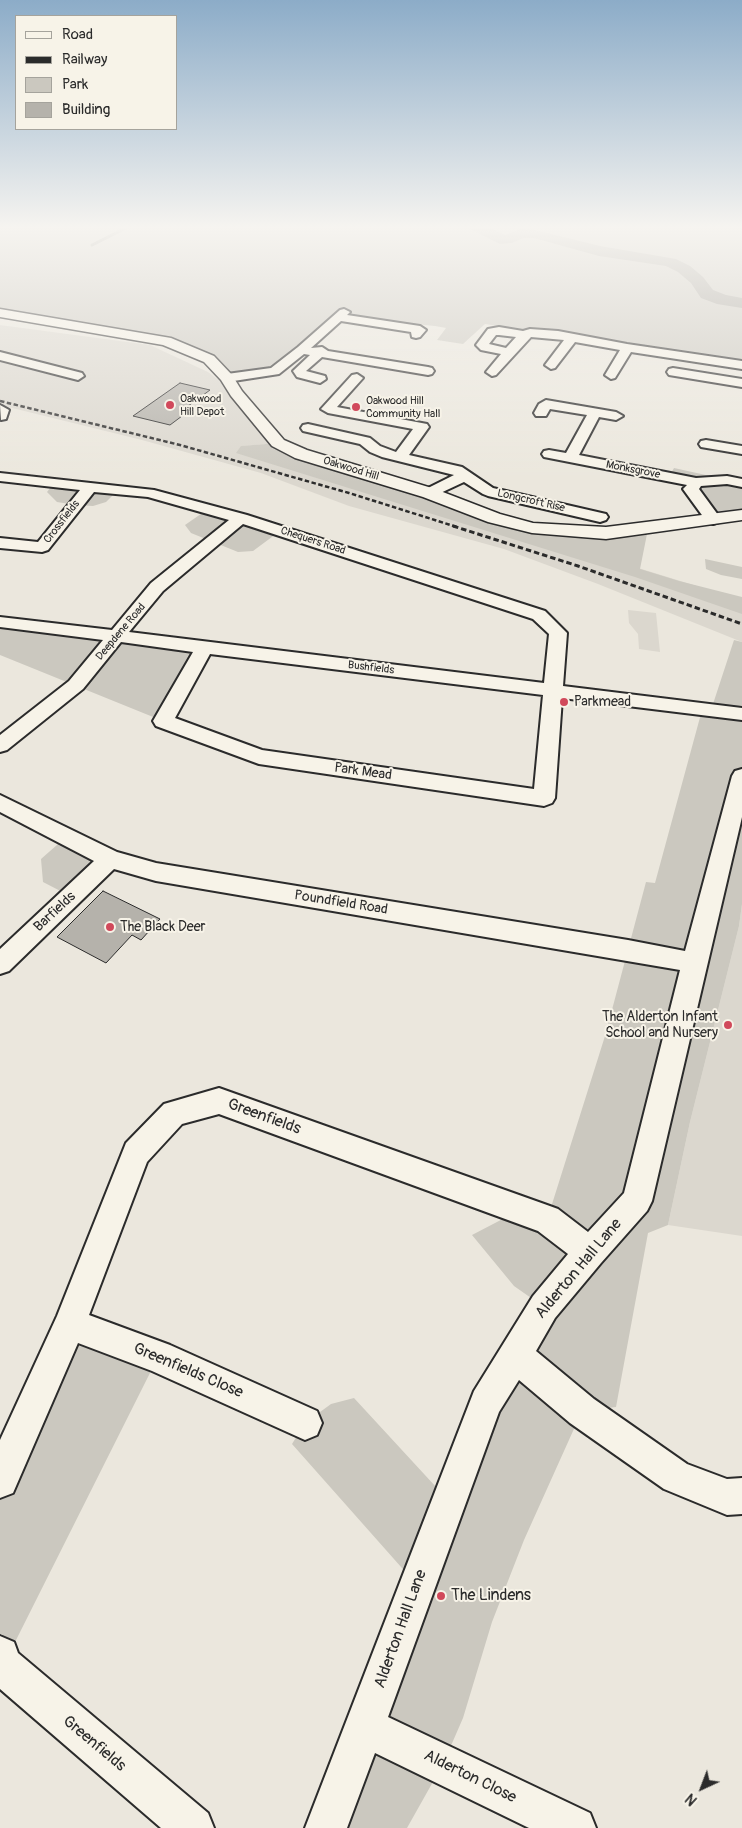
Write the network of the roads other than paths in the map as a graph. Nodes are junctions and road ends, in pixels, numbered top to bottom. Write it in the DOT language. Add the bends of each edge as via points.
graph roads {
  1 [pos="0,314"];
  2 [pos="420,330"];
  3 [pos="524,335"];
  4 [pos="572,338"];
  5 [pos="332,341"];
  6 [pos="627,348"];
  7 [pos="302,350"];
  8 [pos="509,352"];
  9 [pos="320,353"];
  10 [pos="0,356"];
  11 [pos="678,356"];
  12 [pos="552,365"];
  13 [pos="742,365"];
  14 [pos="428,371"];
  15 [pos="492,372"];
  16 [pos="611,375"];
  17 [pos="78,376"];
  18 [pos="227,378"];
  19 [pos="357,378"];
  20 [pos="320,379"];
  21 [pos="742,383"];
  22 [pos="0,409"];
  23 [pos="541,412"];
  24 [pos="595,413"];
  25 [pos="1,416"];
  26 [pos="616,416"];
  27 [pos="308,428"];
  28 [pos="706,444"];
  29 [pos="742,450"];
  30 [pos="550,454"];
  31 [pos="400,457"];
  32 [pos="570,458"];
  33 [pos="466,475"];
  34 [pos="0,477"];
  35 [pos="696,482"];
  36 [pos="742,483"];
  37 [pos="90,487"];
  38 [pos="430,493"];
  39 [pos="742,515"];
  40 [pos="600,517"];
  41 [pos="241,518"];
  42 [pos="713,519"];
  43 [pos="0,543"];
  44 [pos="0,622"];
  45 [pos="117,637"];
  46 [pos="204,648"];
  47 [pos="553,690"];
  48 [pos="742,714"];
  49 [pos="0,745"];
  50 [pos="742,776"];
  51 [pos="0,803"];
  52 [pos="110,859"];
  53 [pos="694,963"];
  54 [pos="0,964"];
  55 [pos="590,1252"];
  56 [pos="70,1324"];
  57 [pos="514,1354"];
  58 [pos="305,1423"];
  59 [pos="0,1480"];
  60 [pos="742,1496"];
  61 [pos="0,1656"];
  62 [pos="365,1727"];
  63 [pos="193,1828"];
  64 [pos="326,1828"];
  65 [pos="575,1828"];
  1 -- 18 [label="street, Oakwood Hill" via="166,342 209,359"];
  2 -- 7 [label="street" via="342,315"];
  3 -- 4 [label="street" via="542,333"];
  3 -- 8 [label="street"];
  3 -- 8 [label="street" via="492,332 482,345"];
  4 -- 6 [label="street"];
  4 -- 12 [label="street"];
  5 -- 9 [label="street"];
  6 -- 11 [label="street"];
  6 -- 16 [label="street"];
  7 -- 9 [label="street"];
  7 -- 18 [label="street" via="275,370"];
  8 -- 15 [label="street"];
  9 -- 14 [label="street"];
  9 -- 20 [label="street" via="299,371"];
  10 -- 17 [label="street"];
  11 -- 13 [label="street"];
  11 -- 21 [label="street" via="670,377"];
  18 -- 38 [label="street, Oakwood Hill" via="278,443 301,454"];
  19 -- 31 [label="street" via="328,410 422,427"];
  22 -- 25 [label="street"];
  23 -- 24 [label="street" via="546,404"];
  24 -- 26 [label="street"];
  24 -- 32 [label="street"];
  27 -- 31 [label="street, Longcroft Rise" via="365,440 375,449"];
  28 -- 29 [label="street"];
  30 -- 32 [label="street, Monksgrove"];
  31 -- 33 [label="street, Longcroft Rise"];
  32 -- 35 [label="street, Monksgrove"];
  33 -- 38 [label="street"];
  33 -- 40 [label="street, Longcroft Rise" via="488,491"];
  34 -- 37 [label="street, Chequers Road"];
  35 -- 36 [label="street, Monksgrove" via="727,480"];
  35 -- 42 [label="street" via="691,489"];
  37 -- 41 [label="street, Chequers Road" via="150,493"];
  37 -- 43 [label="street, Crossfields" via="42,547"];
  38 -- 42 [label="street, Oakwood Hill" via="494,518 558,532 621,532"];
  39 -- 42 [label="street, Oakwood Hill"];
  41 -- 45 [label="street, Deepdene Road" via="157,587"];
  41 -- 47 [label="street, Chequers Road" via="539,615 558,633"];
  44 -- 45 [label="street, Bushfields"];
  45 -- 46 [label="street, Bushfields"];
  45 -- 49 [label="street, Deepdene Road" via="76,685"];
  46 -- 47 [label="street, Bushfields"];
  46 -- 47 [label="street, Park Mead" via="163,721 259,757 544,798"];
  47 -- 48 [label="street, Bushfields"];
  50 -- 53 [label="street, Alderton Hall Lane"];
  51 -- 52 [label="street, Poundfield Road"];
  52 -- 53 [label="street, Poundfield Road" via="156,872"];
  52 -- 54 [label="street, Barfields"];
  53 -- 55 [label="street, Alderton Hall Lane" via="637,1201"];
  55 -- 56 [label="street, Greenfields" via="547,1220 219,1101 174,1113 136,1153"];
  55 -- 57 [label="street, Alderton Hall Lane" via="544,1307"];
  56 -- 58 [label="street, Greenfields Close" via="158,1357"];
  56 -- 59 [label="street, Greenfields"];
  57 -- 60 [label="street" via="582,1411 676,1477 727,1497"];
  57 -- 62 [label="street, Alderton Hall Lane" via="486,1403"];
  61 -- 63 [label="street, Greenfields" via="3,1666"];
  62 -- 64 [label="street, Alderton Hall Lane"];
  62 -- 65 [label="street, Alderton Close"];
}
